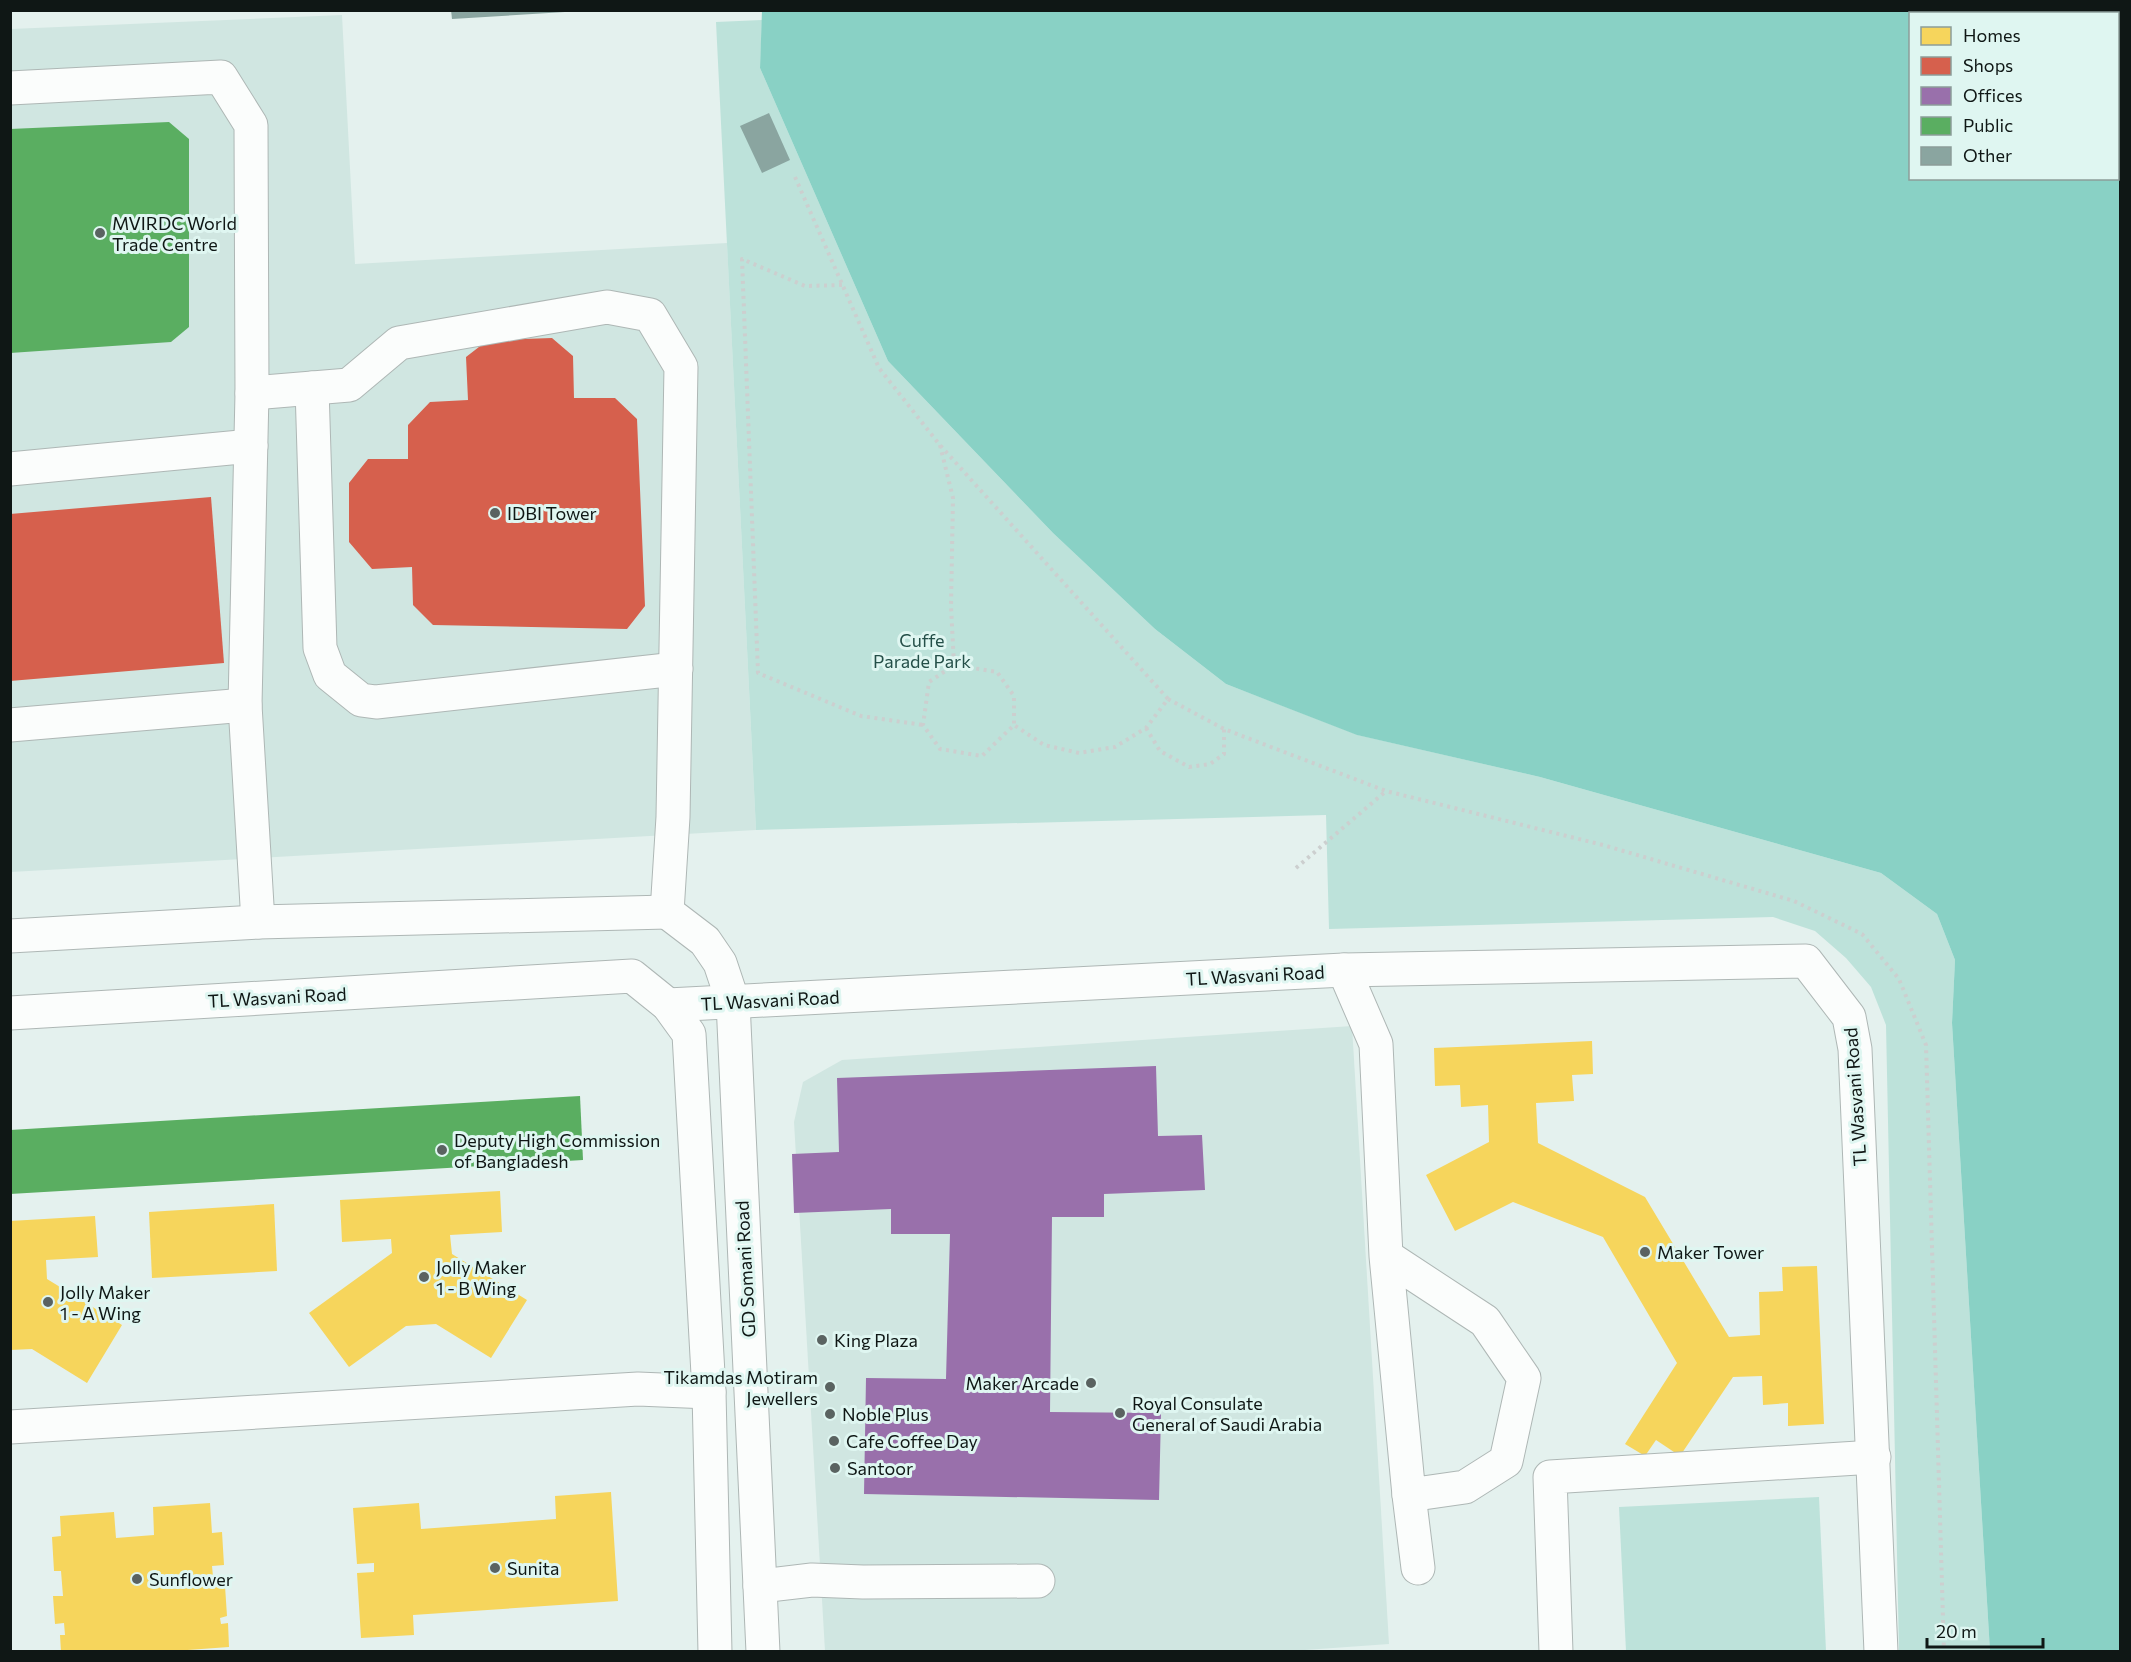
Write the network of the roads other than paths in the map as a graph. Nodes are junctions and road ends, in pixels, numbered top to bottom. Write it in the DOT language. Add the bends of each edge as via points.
graph roads {
  1 [pos="10,88"];
  2 [pos="312,388"];
  3 [pos="252,393"];
  4 [pos="250,446"];
  5 [pos="10,469"];
  6 [pos="676,669"];
  7 [pos="245,705"];
  8 [pos="10,725"];
  9 [pos="667,912"];
  10 [pos="258,922"];
  11 [pos="10,936"];
  12 [pos="1344,970"];
  13 [pos="733,1002"];
  14 [pos="668,1005"];
  15 [pos="10,1013"];
  16 [pos="1386,1256"];
  17 [pos="709,1392"];
  18 [pos="10,1426"];
  19 [pos="1874,1457"];
  20 [pos="1409,1495"];
  21 [pos="1418,1568"];
  22 [pos="1038,1581"];
  23 [pos="760,1586"];
  24 [pos="715,1652"];
  25 [pos="763,1652"];
  26 [pos="1556,1652"];
  27 [pos="1881,1652"];
  1 -- 3 [label="street" via="221,77 251,125"];
  2 -- 3 [label="street"];
  2 -- 6 [label="street" via="320,648 330,675 348,690 361,700 376,702"];
  2 -- 6 [label="street" via="349,385 399,343 607,307 650,315 681,367"];
  3 -- 4 [label="street"];
  4 -- 5 [label="street"];
  4 -- 7 [label="street"];
  6 -- 9 [label="street" via="674,817"];
  7 -- 8 [label="street"];
  7 -- 10 [label="street"];
  9 -- 10 [label="street"];
  9 -- 13 [label="street, GD Somani Road" via="705,941 720,963"];
  10 -- 11 [label="street"];
  12 -- 13 [label="street, TL Wasvani Road"];
  12 -- 16 [label="street" via="1376,1044"];
  12 -- 19 [label="street, TL Wasvani Road" via="1806,961 1849,1017 1855,1049"];
  13 -- 14 [label="street, TL Wasvani Road"];
  13 -- 23 [label="street, GD Somani Road"];
  14 -- 15 [label="street, TL Wasvani Road" via="632,976"];
  14 -- 17 [label="street" via="689,1034"];
  16 -- 20 [label="street"];
  16 -- 20 [label="street" via="1485,1322 1524,1378 1506,1461 1465,1486"];
  17 -- 18 [label="street" via="638,1389"];
  17 -- 24 [label="street"];
  19 -- 26 [label="street" via="1550,1477"];
  19 -- 27 [label="street, TL Wasvani Road"];
  20 -- 21 [label="street"];
  22 -- 23 [label="street" via="812,1580"];
  23 -- 25 [label="street, GD Somani Road"];
}
